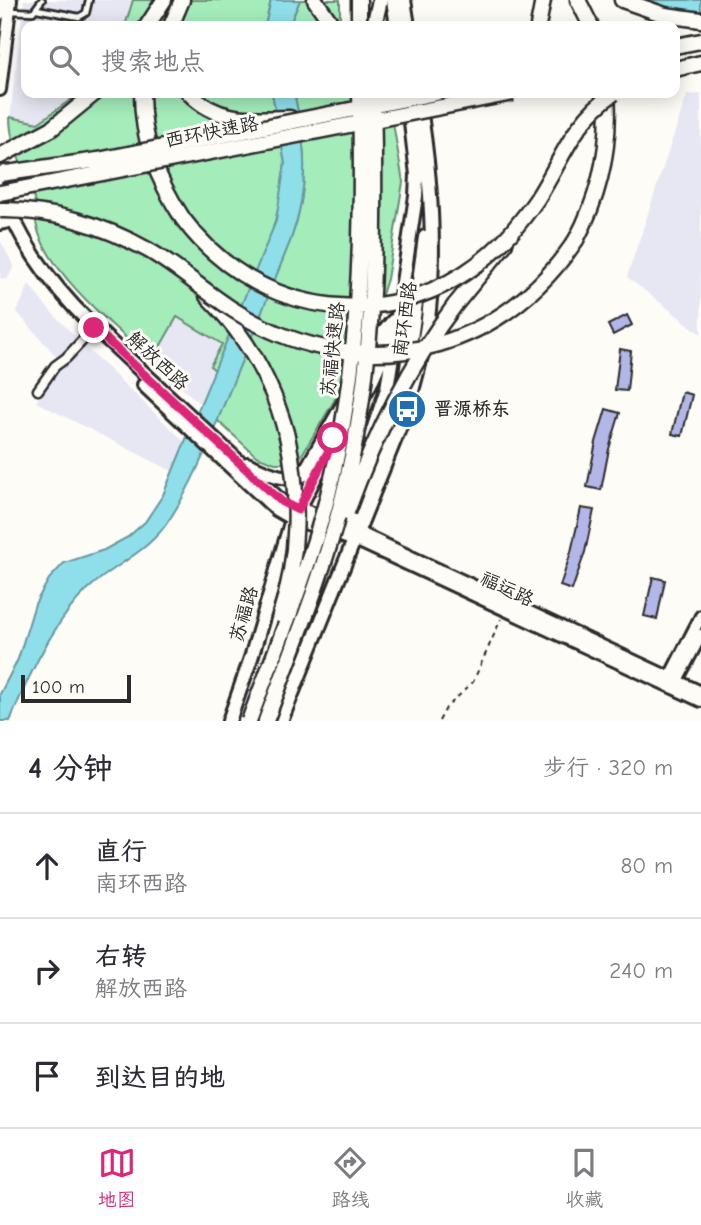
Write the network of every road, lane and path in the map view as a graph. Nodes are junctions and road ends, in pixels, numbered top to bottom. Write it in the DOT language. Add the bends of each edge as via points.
graph roads {
  1 [pos="2,0"];
  2 [pos="42,0"];
  3 [pos="89,0"];
  4 [pos="166,0"];
  5 [pos="182,0"];
  6 [pos="316,0"];
  7 [pos="359,0"];
  8 [pos="372,0"];
  9 [pos="380,0"];
  10 [pos="393,0"];
  11 [pos="404,0"];
  12 [pos="543,0"];
  13 [pos="578,0"];
  14 [pos="622,0"];
  15 [pos="5,8"];
  16 [pos="37,9"];
  17 [pos="701,20"];
  18 [pos="151,21"];
  19 [pos="157,21"];
  20 [pos="173,21"];
  21 [pos="330,21"];
  22 [pos="359,21"];
  23 [pos="373,21"];
  24 [pos="374,21"];
  25 [pos="396,21"];
  26 [pos="407,21"];
  27 [pos="539,21"];
  28 [pos="588,21"];
  29 [pos="701,41"];
  30 [pos="680,45"];
  31 [pos="0,90"];
  32 [pos="89,98"];
  33 [pos="142,98"];
  34 [pos="196,98"];
  35 [pos="355,98"];
  36 [pos="360,98"];
  37 [pos="373,98"];
  38 [pos="403,98"];
  39 [pos="408,98"];
  40 [pos="410,98"];
  41 [pos="421,98"];
  42 [pos="491,98"];
  43 [pos="607,98"];
  44 [pos="607,98"];
  45 [pos="390,102"];
  46 [pos="316,117"];
  47 [pos="361,152"];
  48 [pos="0,156"];
  49 [pos="0,174"];
  50 [pos="0,180"];
  51 [pos="536,201"];
  52 [pos="3,209"];
  53 [pos="186,276"];
  54 [pos="397,318"];
  55 [pos="92,330"];
  56 [pos="38,390"];
  57 [pos="213,444"];
  58 [pos="237,460"];
  59 [pos="296,514"];
  60 [pos="346,532"];
  61 [pos="701,616"];
  62 [pos="497,627"];
  63 [pos="701,635"];
  64 [pos="292,649"];
  65 [pos="671,683"];
  66 [pos="701,692"];
  67 [pos="701,701"];
  68 [pos="229,721"];
  69 [pos="241,721"];
  70 [pos="249,721"];
  71 [pos="266,721"];
  72 [pos="281,721"];
  73 [pos="439,721"];
  1 -- 15 [label="main road"];
  2 -- 16 [label="lane"];
  3 -- 16 [label="lane" via="86,13 79,17"];
  4 -- 18 [label="highway"];
  4 -- 19 [label="highway"];
  5 -- 20 [label="highway"];
  6 -- 21 [label="highway"];
  7 -- 22 [label="highway"];
  8 -- 23 [label="highway"];
  9 -- 24 [label="highway"];
  10 -- 25 [label="main road"];
  11 -- 26 [label="main road"];
  12 -- 27 [label="highway"];
  13 -- 28 [label="highway"];
  14 -- 17 [label="highway" via="666,15"];
  15 -- 16 [label="lane" via="26,13"];
  15 -- 31 [label="main road"];
  29 -- 30 [label="highway"];
  32 -- 48 [label="highway" via="51,129"];
  33 -- 51 [label="highway, bridge" via="150,158 183,219 235,271 290,297 326,304 373,305 425,293 481,261"];
  34 -- 46 [label="highway, bridge" via="212,110 237,118"];
  35 -- 47 [label="highway, bridge"];
  36 -- 47 [label="highway, 苏福快速路, bridge"];
  37 -- 64 [label="highway, 苏福快速路, bridge" via="373,301 362,398 343,498"];
  38 -- 45 [label="highway, bridge"];
  39 -- 54 [label="main road, 南环西路" via="416,197"];
  40 -- 45 [label="highway, 西环快速路, bridge"];
  41 -- 60 [label="main road, 南环西路" via="432,237 429,309 407,409"];
  42 -- 52 [label="highway, 西环快速路, bridge"];
  43 -- 51 [label="highway, bridge" via="577,127"];
  44 -- 53 [label="highway, bridge" via="603,171 576,240 528,296 476,330 414,350 327,349 291,340 257,324"];
  45 -- 46 [label="highway, 西环快速路, bridge"];
  46 -- 49 [label="highway, 西环快速路, bridge" via="98,160"];
  47 -- 70 [label="highway, 苏福快速路, bridge" via="358,301 340,438 312,552"];
  50 -- 52 [label="main road, 解放西路"];
  51 -- 64 [label="highway, bridge" via="439,326 404,382 370,452"];
  52 -- 53 [label="highway, bridge" via="43,213 101,228 149,251"];
  52 -- 55 [label="main road, 解放西路" via="45,285"];
  53 -- 69 [label="highway, bridge" via="226,315 260,367 283,419 293,469 295,524 288,584"];
  54 -- 58 [label="main road" via="384,332 303,475 280,477"];
  54 -- 59 [label="main road, 南环西路" via="370,384"];
  54 -- 60 [label="main road" via="391,372"];
  55 -- 56 [label="street"];
  55 -- 57 [label="main road, 解放西路"];
  57 -- 58 [label="main road, 解放西路"];
  57 -- 59 [label="main road, 解放西路" via="276,509"];
  58 -- 59 [label="main road, 解放西路"];
  59 -- 60 [label="main road, 福运路"];
  59 -- 68 [label="main road, 苏福路"];
  60 -- 65 [label="main road, 福运路"];
  60 -- 72 [label="main road"];
  61 -- 65 [label="main road"];
  62 -- 73 [label="path" via="473,682"];
  63 -- 65 [label="main road"];
  64 -- 71 [label="highway, 苏福快速路, bridge"];
  65 -- 66 [label="main road, 福运路"];
  65 -- 67 [label="main road, 福运路"];
}
